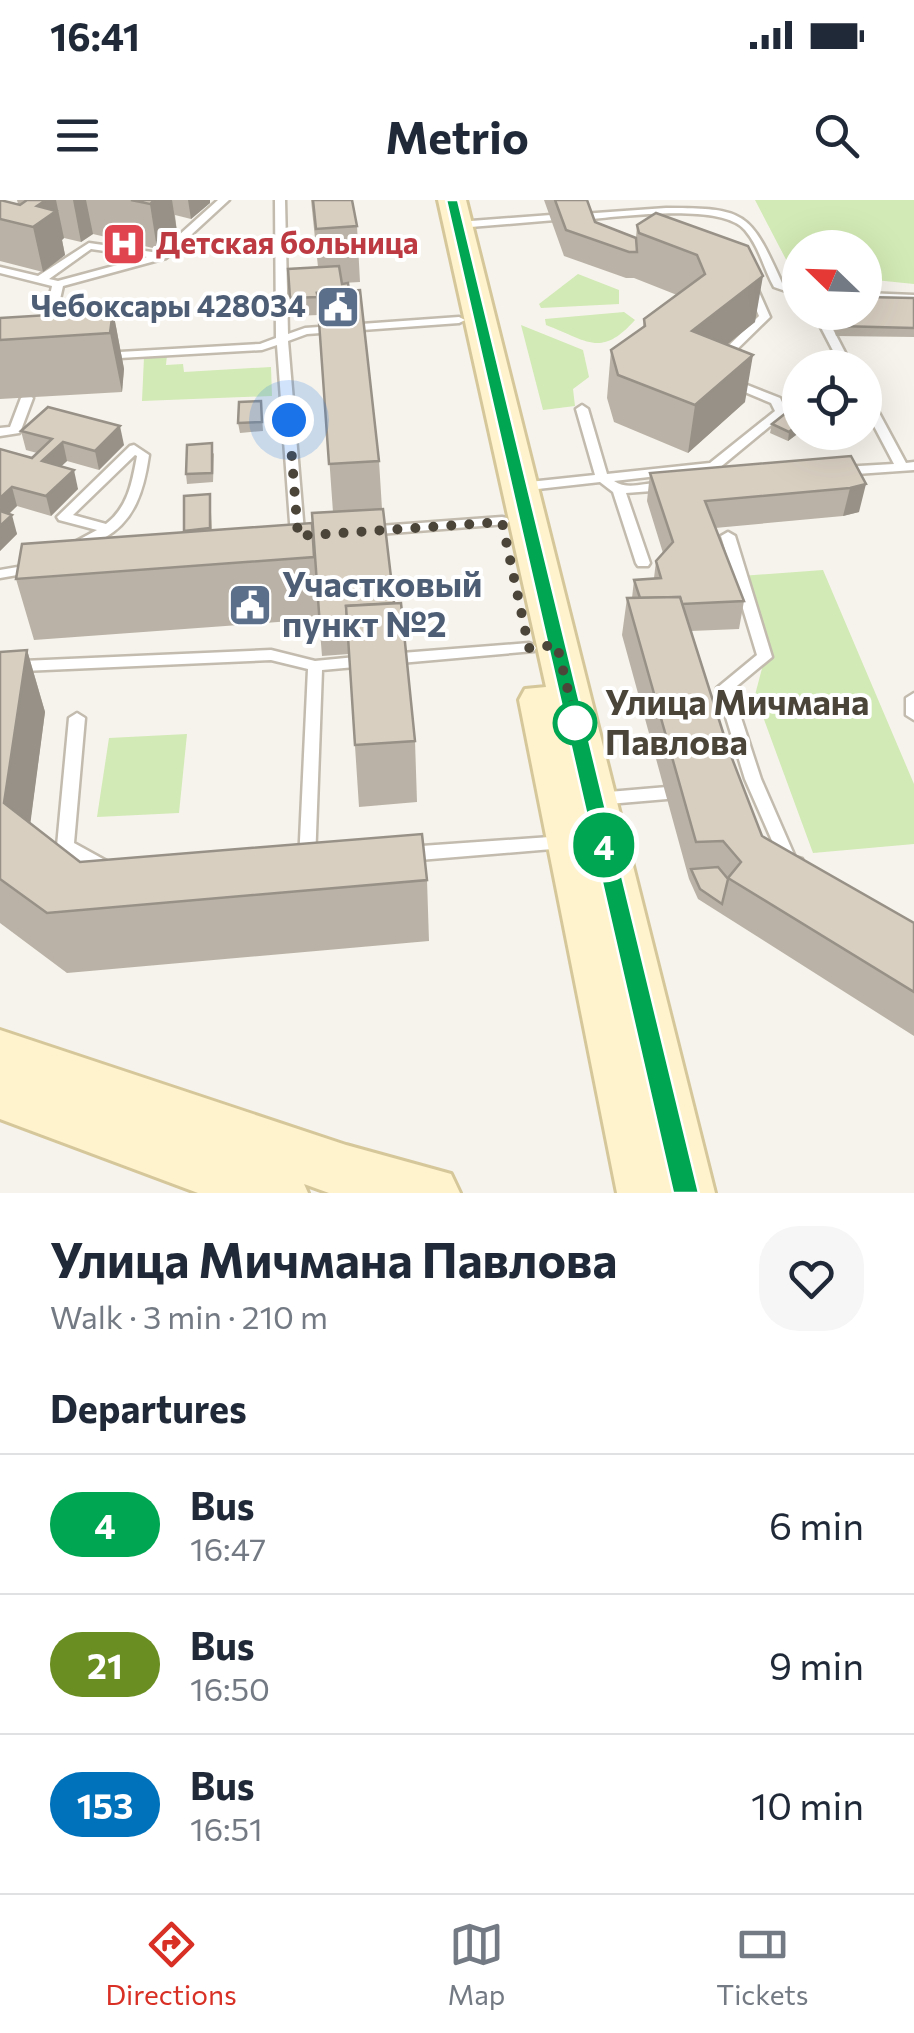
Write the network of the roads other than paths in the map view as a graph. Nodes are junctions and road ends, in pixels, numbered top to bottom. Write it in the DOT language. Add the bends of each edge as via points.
graph roads {
  1 [pos="224,200"];
  2 [pos="280,200"];
  3 [pos="433,200"];
  4 [pos="455,213"];
  5 [pos="582,217"];
  6 [pos="551,218"];
  7 [pos="162,256"];
  8 [pos="0,270"];
  9 [pos="41,279"];
  10 [pos="58,284"];
  11 [pos="782,286"];
  12 [pos="753,290"];
  13 [pos="882,297"];
  14 [pos="914,298"];
  15 [pos="470,319"];
  16 [pos="282,339"];
  17 [pos="46,344"];
  18 [pos="93,357"];
  19 [pos="27,398"];
  20 [pos="582,409"];
  21 [pos="882,425"];
  22 [pos="0,432"];
  23 [pos="908,466"];
  24 [pos="833,472"];
  25 [pos="602,478"];
  26 [pos="716,482"];
  27 [pos="619,490"];
  28 [pos="506,499"];
  29 [pos="112,530"];
  30 [pos="357,532"];
  31 [pos="318,534"];
  32 [pos="728,536"];
  33 [pos="64,554"];
  34 [pos="48,561"];
  35 [pos="643,563"];
  36 [pos="0,574"];
  37 [pos="543,647"];
  38 [pos="315,666"];
  39 [pos="0,667"];
  40 [pos="914,698"];
  41 [pos="914,715"];
  42 [pos="77,718"];
  43 [pos="666,793"];
  44 [pos="589,826"];
  45 [pos="386,856"];
  46 [pos="327,862"];
  47 [pos="288,864"];
  48 [pos="307,864"];
  49 [pos="805,869"];
  50 [pos="130,871"];
  51 [pos="0,1054"];
  52 [pos="0,1094"];
  53 [pos="279,1193"];
  54 [pos="432,1193"];
  55 [pos="646,1193"];
  56 [pos="686,1193"];
  1 -- 7 [label="lane"];
  2 -- 16 [label="lane"];
  3 -- 15 [label="main road"];
  4 -- 6 [label="lane"];
  4 -- 15 [label="main road"];
  5 -- 11 [label="lane" via="728,216 745,223"];
  7 -- 9 [label="lane" via="89,246"];
  7 -- 10 [label="lane"];
  8 -- 9 [label="lane"];
  9 -- 10 [label="lane"];
  10 -- 17 [label="lane"];
  12 -- 25 [label="lane" via="765,317 712,374 776,401 782,412 714,466"];
  13 -- 14 [label="lane"];
  15 -- 16 [label="lane" via="306,331"];
  15 -- 28 [label="main road"];
  16 -- 18 [label="lane" via="262,347"];
  16 -- 31 [label="lane" via="298,536"];
  19 -- 22 [label="lane" via="15,430"];
  20 -- 25 [label="lane"];
  21 -- 23 [label="lane"];
  23 -- 24 [label="lane"];
  25 -- 27 [label="lane"];
  25 -- 28 [label="lane"];
  26 -- 27 [label="lane"];
  27 -- 35 [label="lane"];
  28 -- 30 [label="lane"];
  28 -- 37 [label="main road"];
  29 -- 29 [label="lane" via="138,492 142,455 134,449 64,517"];
  29 -- 33 [label="lane"];
  32 -- 49 [label="lane" via="765,657 724,688 745,781 790,860"];
  34 -- 36 [label="lane"];
  37 -- 38 [label="lane"];
  37 -- 44 [label="main road"];
  38 -- 39 [label="lane" via="270,655"];
  38 -- 48 [label="lane"];
  40 -- 41 [label="lane"];
  42 -- 50 [label="lane" via="65,846 110,872"];
  43 -- 44 [label="lane"];
  44 -- 45 [label="lane"];
  44 -- 55 [label="main road"];
  44 -- 56 [label="main road"];
  46 -- 48 [label="lane"];
  47 -- 48 [label="lane"];
  51 -- 54 [label="main road" via="346,1172"];
  52 -- 53 [label="main road"];
}
